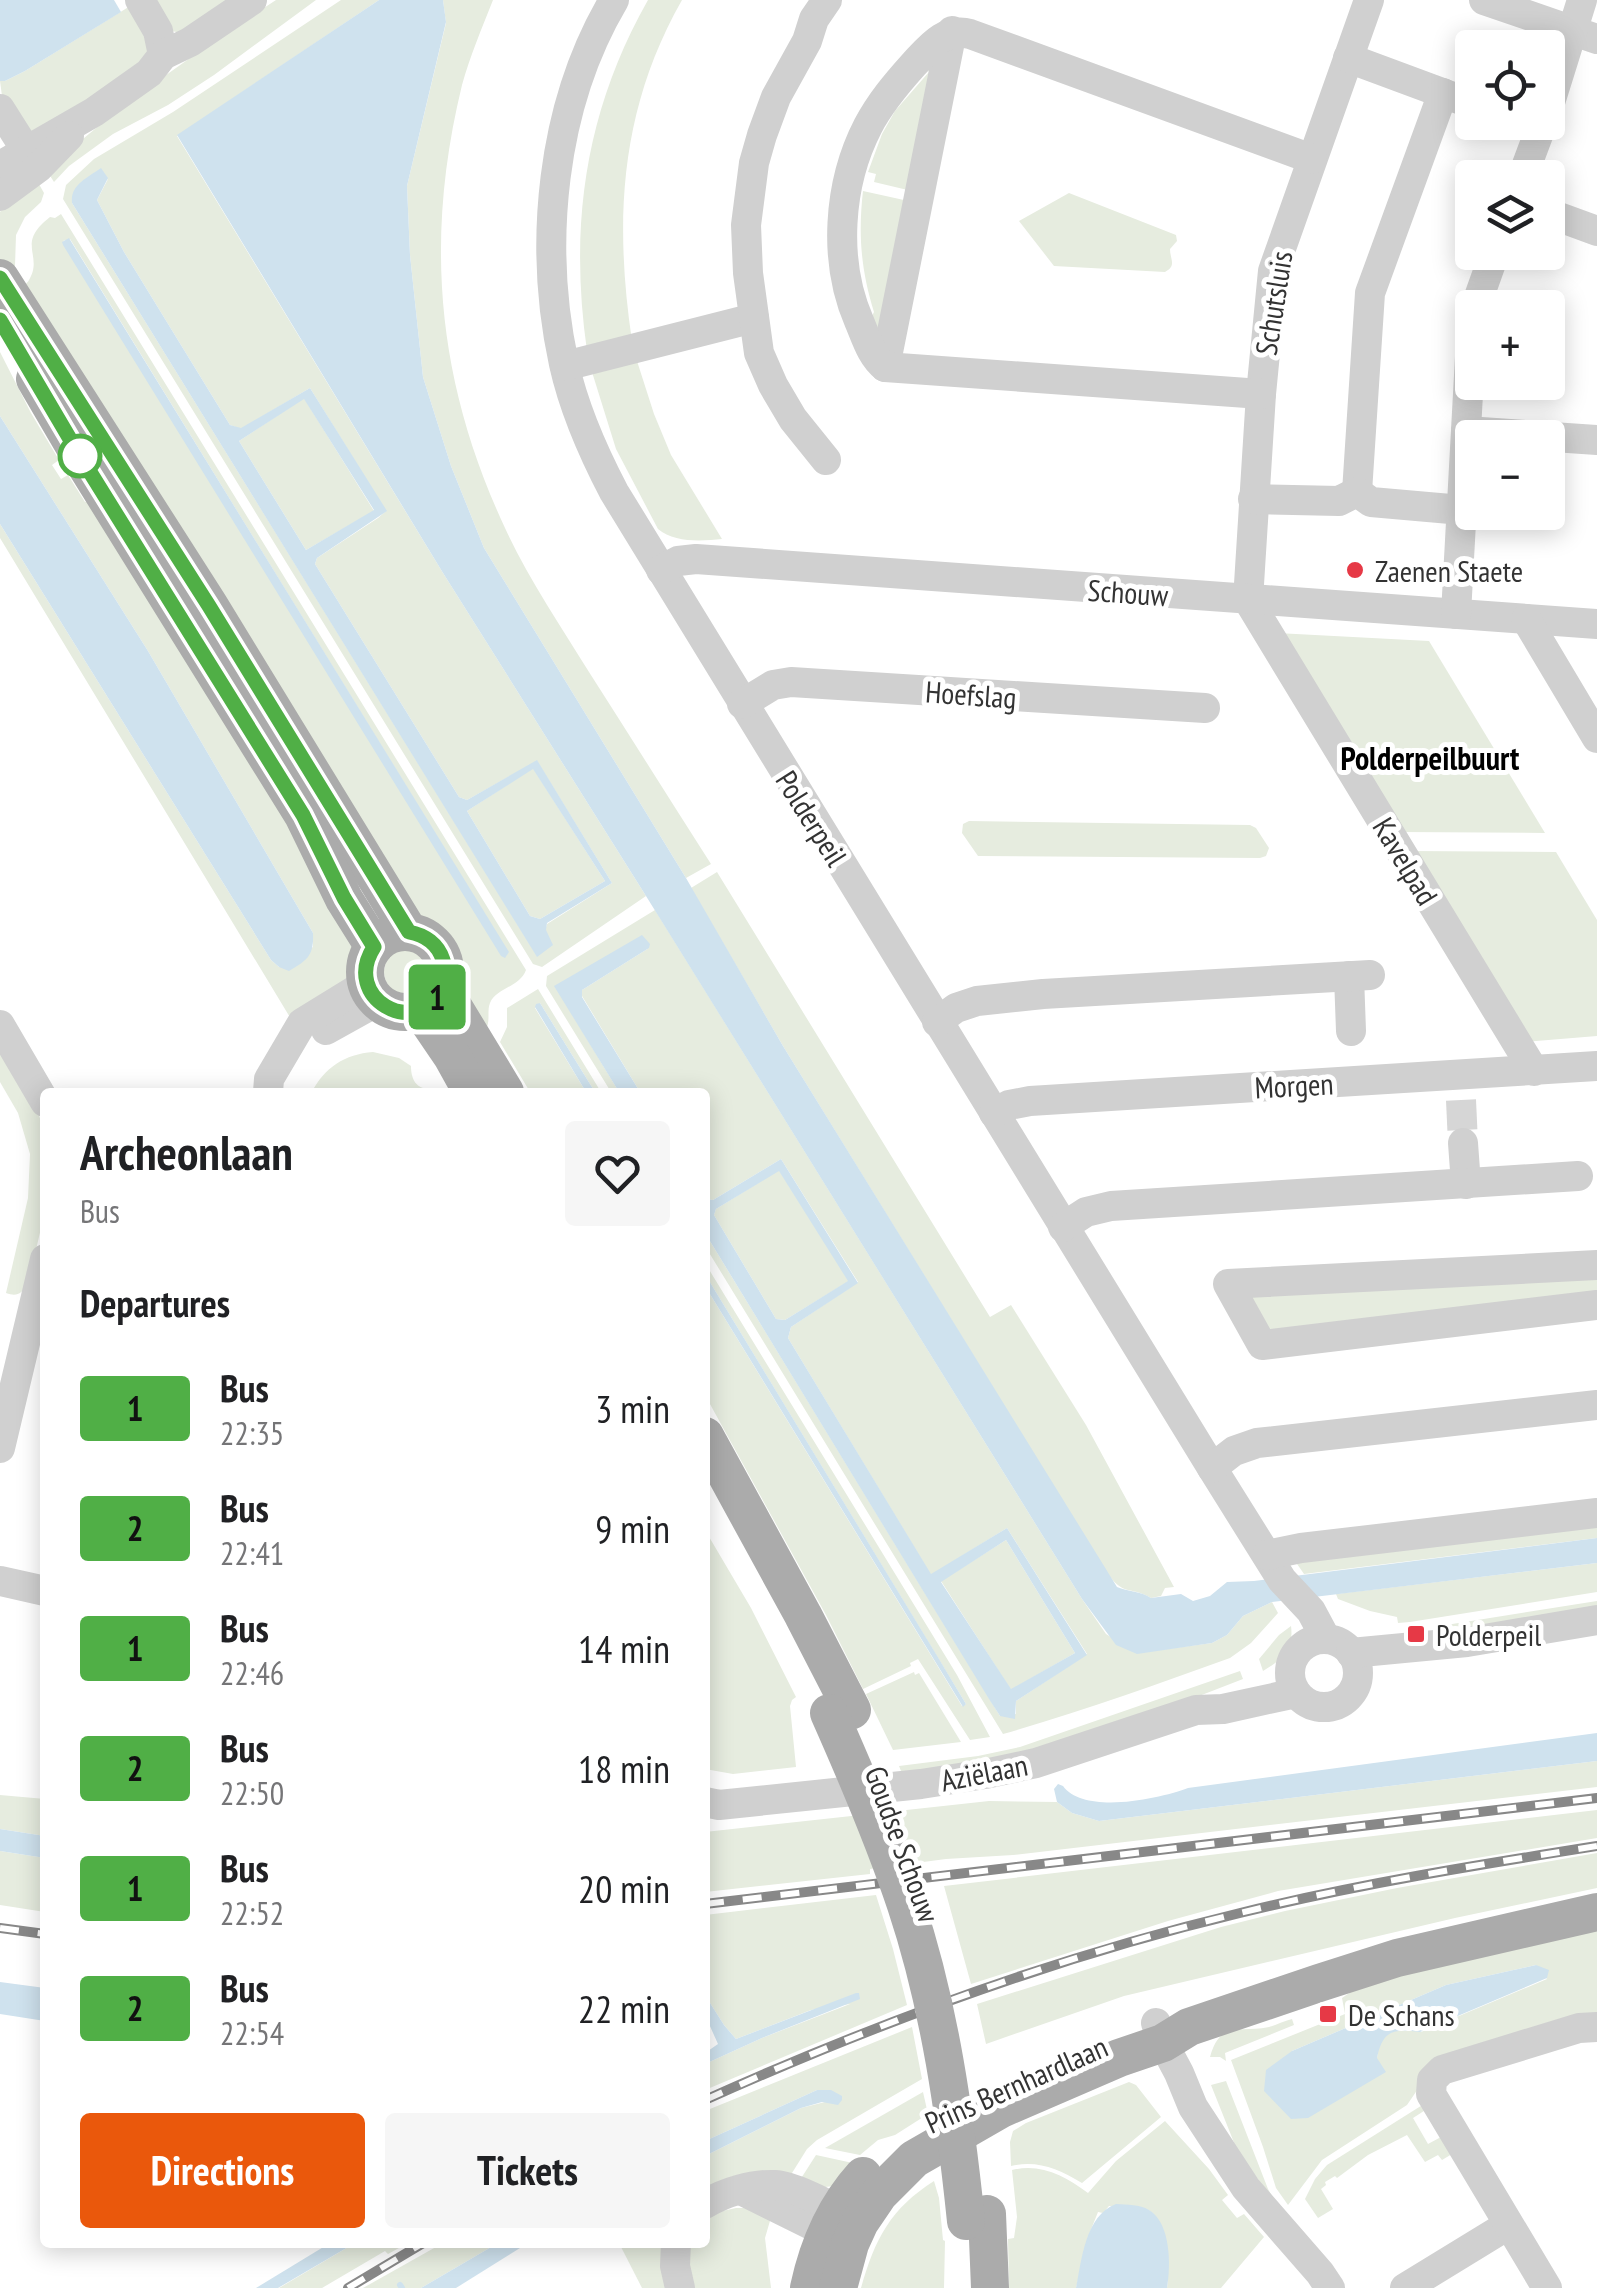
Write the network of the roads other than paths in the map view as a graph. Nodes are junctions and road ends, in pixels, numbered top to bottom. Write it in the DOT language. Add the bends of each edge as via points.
graph roads {
  1 [pos="140,0"];
  2 [pos="252,0"];
  3 [pos="614,0"];
  4 [pos="1369,0"];
  5 [pos="1484,0"];
  6 [pos="1582,0"];
  7 [pos="811,6"];
  8 [pos="952,31"];
  9 [pos="1585,35"];
  10 [pos="163,54"];
  11 [pos="1348,58"];
  12 [pos="1565,73"];
  13 [pos="1442,93"];
  14 [pos="1455,98"];
  15 [pos="0,109"];
  16 [pos="1312,158"];
  17 [pos="21,161"];
  18 [pos="0,196"];
  19 [pos="1565,219"];
  20 [pos="1597,231"];
  21 [pos="0,278"];
  22 [pos="754,318"];
  23 [pos="0,320"];
  24 [pos="565,366"];
  25 [pos="885,367"];
  26 [pos="1261,394"];
  27 [pos="1565,438"];
  28 [pos="1597,440"];
  29 [pos="826,460"];
  30 [pos="1357,492"];
  31 [pos="1253,499"];
  32 [pos="1455,509"];
  33 [pos="1461,530"];
  34 [pos="661,570"];
  35 [pos="1248,600"];
  36 [pos="1456,614"];
  37 [pos="1526,619"];
  38 [pos="1597,624"];
  39 [pos="742,704"];
  40 [pos="1205,708"];
  41 [pos="1597,738"];
  42 [pos="382,966"];
  43 [pos="431,999"];
  44 [pos="937,1022"];
  45 [pos="0,1025"];
  46 [pos="1352,1055"];
  47 [pos="1597,1066"];
  48 [pos="1534,1071"];
  49 [pos="268,1088"];
  50 [pos="470,1088"];
  51 [pos="502,1088"];
  52 [pos="40,1093"];
  53 [pos="994,1114"];
  54 [pos="1463,1144"];
  55 [pos="1578,1176"];
  56 [pos="1466,1184"];
  57 [pos="1064,1227"];
  58 [pos="1597,1265"];
  59 [pos="40,1281"];
  60 [pos="1597,1305"];
  61 [pos="1597,1405"];
  62 [pos="710,1445"];
  63 [pos="0,1448"];
  64 [pos="1212,1468"];
  65 [pos="710,1493"];
  66 [pos="1597,1513"];
  67 [pos="0,1582"];
  68 [pos="1284,1582"];
  69 [pos="40,1590"];
  70 [pos="1597,1620"];
  71 [pos="1321,1663"];
  72 [pos="841,1712"];
  73 [pos="710,1803"];
  74 [pos="1597,1912"];
  75 [pos="1597,2026"];
  76 [pos="1170,2031"];
  77 [pos="710,2201"];
  78 [pos="976,2218"];
  79 [pos="1508,2224"];
  80 [pos="844,2227"];
  81 [pos="676,2248"];
  82 [pos="680,2288"];
  83 [pos="809,2288"];
  84 [pos="838,2288"];
  85 [pos="967,2288"];
  86 [pos="990,2288"];
  87 [pos="1330,2288"];
  88 [pos="1405,2288"];
  89 [pos="1547,2288"];
  1 -- 10 [label="street"];
  2 -- 10 [label="street"];
  3 -- 24 [label="street, Polderpeil" via="581,73 556,182 554,290"];
  4 -- 11 [label="street, Schutsluis"];
  5 -- 9 [label="street"];
  6 -- 9 [label="street"];
  7 -- 22 [label="street" via="807,41 776,97 754,163 746,225"];
  8 -- 16 [label="street"];
  8 -- 25 [label="street"];
  8 -- 25 [label="street" via="882,103 848,184 843,237 850,296"];
  9 -- 12 [label="street"];
  10 -- 17 [label="street" via="149,73"];
  11 -- 13 [label="street"];
  11 -- 16 [label="street, Schutsluis"];
  13 -- 14 [label="street"];
  13 -- 30 [label="street" via="1373,293"];
  15 -- 17 [label="street"];
  16 -- 26 [label="street, Schutsluis" via="1273,272"];
  17 -- 18 [label="street"];
  19 -- 20 [label="street"];
  21 -- 42 [label="main road" via="209,606"];
  22 -- 24 [label="street"];
  22 -- 29 [label="street" via="773,385"];
  23 -- 42 [label="main road" via="303,815"];
  24 -- 34 [label="street, Polderpeil" via="600,464"];
  25 -- 26 [label="street"];
  26 -- 31 [label="street, Schutsluis"];
  27 -- 28 [label="street"];
  30 -- 31 [label="street" via="1339,502"];
  30 -- 32 [label="street" via="1371,502"];
  31 -- 35 [label="street, Schutsluis"];
  33 -- 36 [label="street"];
  34 -- 35 [label="street, Schouw" via="696,560"];
  34 -- 39 [label="street, Polderpeil"];
  35 -- 36 [label="street, Schouw"];
  35 -- 48 [label="street, Kavelpad"];
  36 -- 37 [label="street, Schouw"];
  37 -- 38 [label="street, Schouw"];
  37 -- 41 [label="street"];
  39 -- 40 [label="street, Hoefslag" via="773,684 791,682"];
  39 -- 44 [label="street, Polderpeil"];
  42 -- 43 [label="main road" via="395,1011 408,1012"];
  42 -- 43 [label="main road" via="426,938 446,970"];
  42 -- 49 [label="street" via="302,1023"];
  43 -- 50 [label="main road"];
  43 -- 51 [label="main road"];
  44 -- 46 [label="street" via="977,1000 1359,975"];
  44 -- 53 [label="street, Polderpeil"];
  45 -- 52 [label="street"];
  46 -- 48 [label="street, Morgen" via="1460,1088"];
  46 -- 53 [label="street, Morgen" via="1009,1104"];
  47 -- 48 [label="street, Morgen"];
  53 -- 57 [label="street, Polderpeil"];
  54 -- 56 [label="street"];
  55 -- 56 [label="street"];
  56 -- 57 [label="street" via="1111,1206"];
  57 -- 64 [label="street, Polderpeil"];
  58 -- 60 [label="street" via="1228,1284 1262,1345"];
  59 -- 63 [label="street"];
  61 -- 64 [label="street" via="1257,1444"];
  62 -- 72 [label="main road, Goudse Schouw" via="803,1616"];
  64 -- 68 [label="street, Polderpeil"];
  65 -- 72 [label="main road, Goudse Schouw"];
  66 -- 68 [label="street" via="1301,1548"];
  67 -- 69 [label="street"];
  68 -- 71 [label="street, Polderpeil"];
  70 -- 71 [label="street, Aziëlaan"];
  71 -- 73 [label="street, Aziëlaan" via="1223,1709 1196,1710 1036,1763 905,1786"];
  72 -- 78 [label="main road, Goudse Schouw" via="900,1822 951,1988 978,2132"];
  74 -- 76 [label="main road, Prins Bernhardlaan" via="1397,1958"];
  75 -- 79 [label="street" via="1442,2070 1432,2080 1431,2094"];
  76 -- 80 [label="main road, Prins Bernhardlaan" via="1033,2072 912,2131 856,2184"];
  76 -- 87 [label="street" via="1197,2068 1230,2163"];
  77 -- 80 [label="street" via="775,2185"];
  78 -- 85 [label="main road, Goudse Schouw"];
  78 -- 86 [label="main road, Goudse Schouw"];
  79 -- 88 [label="street"];
  79 -- 89 [label="street"];
  80 -- 83 [label="main road, Prins Bernhardlaan"];
  80 -- 84 [label="main road, Prins Bernhardlaan"];
  81 -- 82 [label="street"];
}
